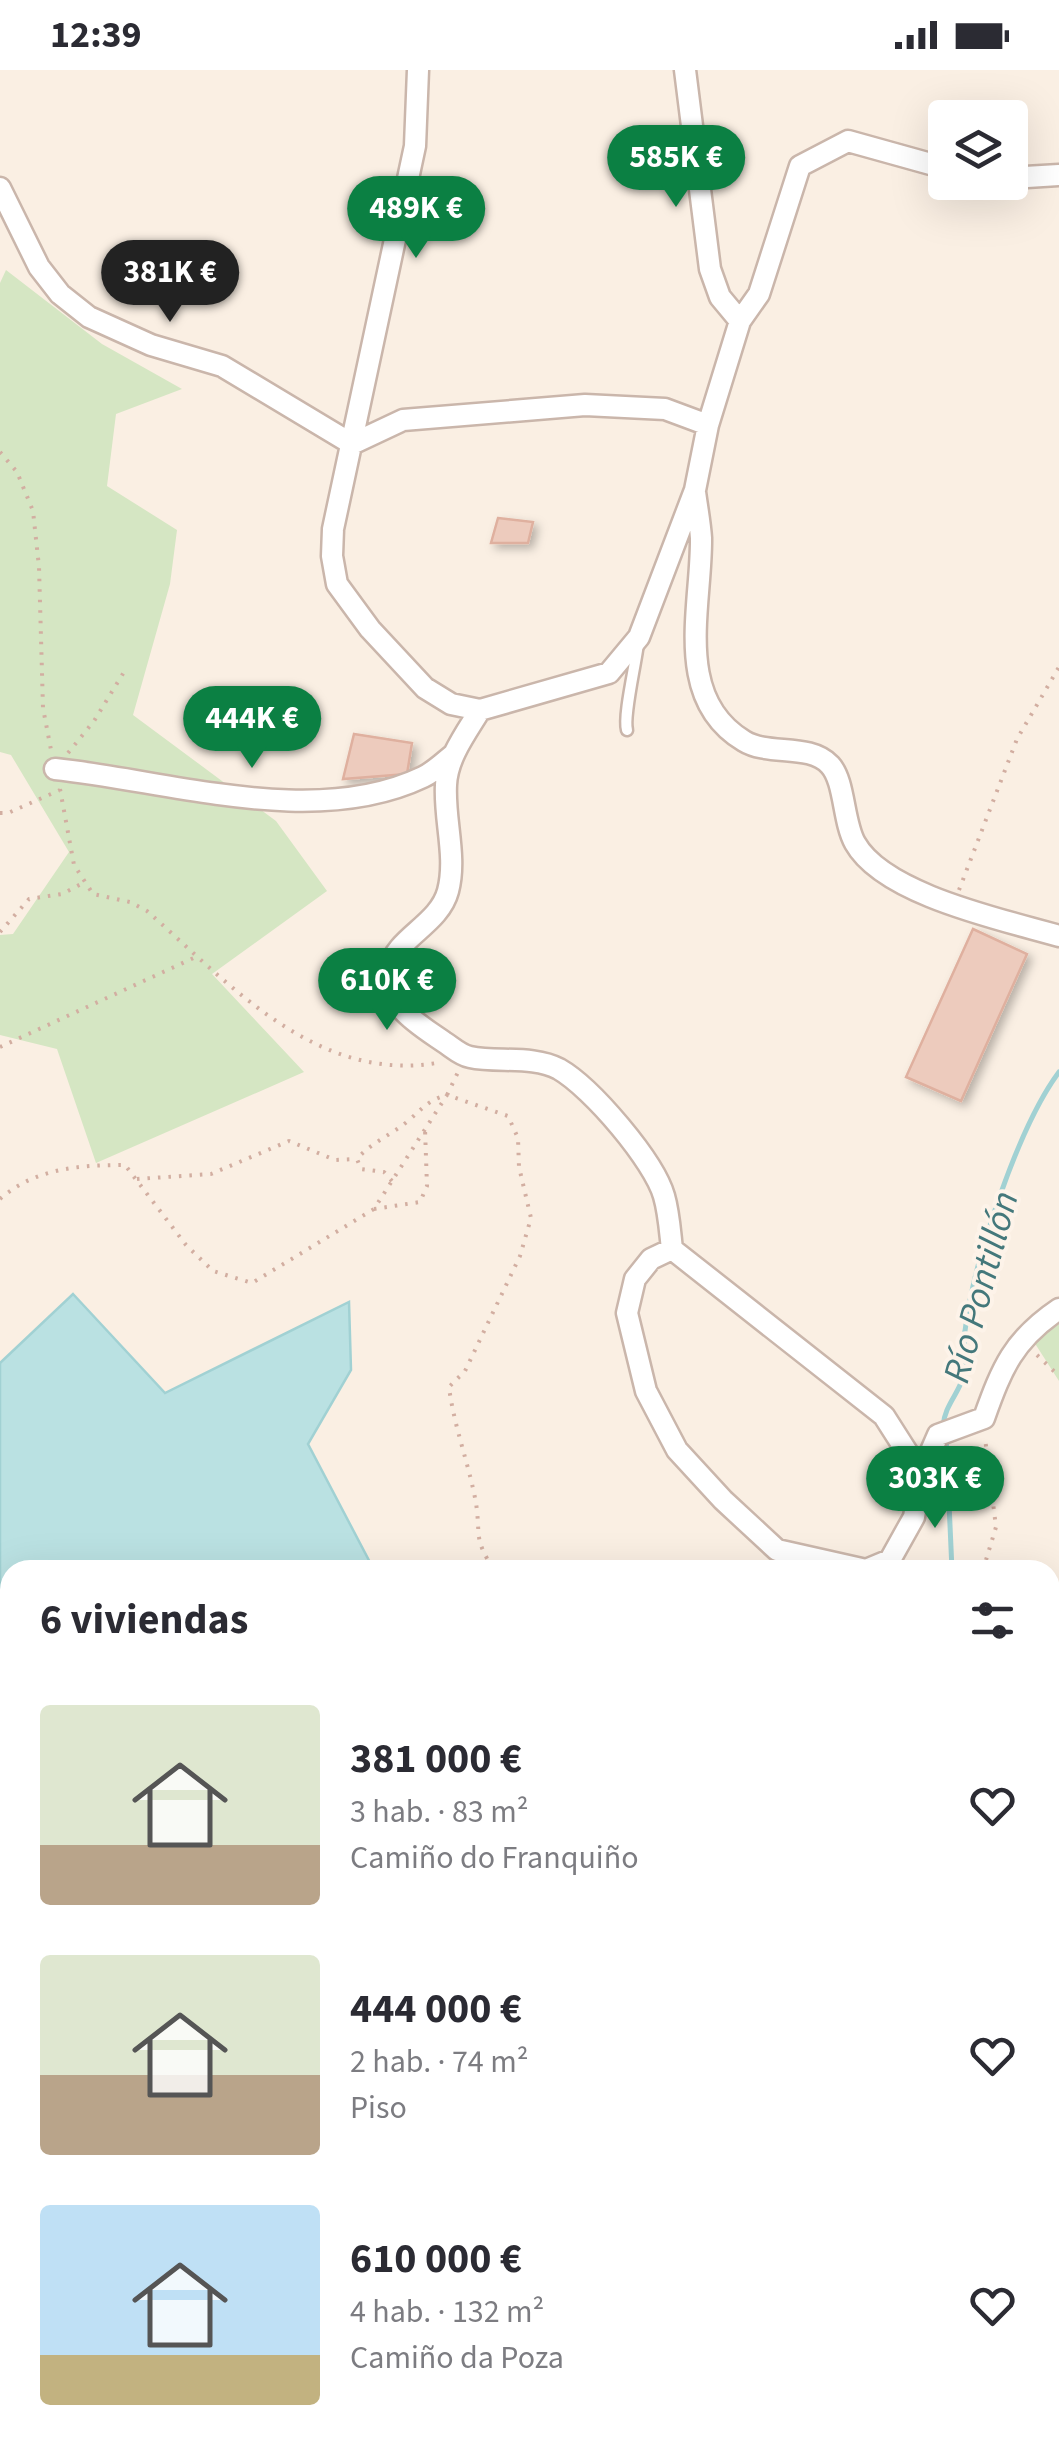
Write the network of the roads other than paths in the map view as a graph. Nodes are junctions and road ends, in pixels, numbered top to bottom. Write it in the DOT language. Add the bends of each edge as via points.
graph roads {
  1 [pos="418,70"];
  2 [pos="685,70"];
  3 [pos="928,163"];
  4 [pos="1059,175"];
  5 [pos="1028,177"];
  6 [pos="0,188"];
  7 [pos="740,322"];
  8 [pos="708,425"];
  9 [pos="352,444"];
  10 [pos="695,490"];
  11 [pos="639,637"];
  12 [pos="480,710"];
  13 [pos="627,730"];
  14 [pos="454,754"];
  15 [pos="55,768"];
  16 [pos="1059,936"];
  17 [pos="672,1249"];
  18 [pos="1059,1308"];
  19 [pos="921,1474"];
  20 [pos="821,1560"];
  21 [pos="890,1560"];
  1 -- 9 [label="street" via="414,146"];
  2 -- 7 [label="street" via="710,268 720,297"];
  3 -- 7 [label="street" via="848,141 800,166 758,294"];
  4 -- 5 [label="street"];
  6 -- 9 [label="street" via="38,266 88,317 150,345 222,366"];
  7 -- 8 [label="street"];
  8 -- 9 [label="street" via="665,408 585,406 403,420"];
  8 -- 10 [label="street"];
  9 -- 12 [label="street" via="332,529 337,584 425,688 451,704"];
  10 -- 11 [label="street"];
  10 -- 16 [label="street" via="701,537 694,656 720,723 747,743 820,756 833,767 856,846 890,878 954,906"];
  11 -- 12 [label="street" via="609,673"];
  11 -- 13 [label="lane"];
  12 -- 14 [label="street"];
  14 -- 15 [label="street" via="426,776 328,802"];
  14 -- 17 [label="street" via="446,784 448,890 438,912 400,947 390,966 390,988 404,1014 466,1057 558,1068 610,1114 664,1194"];
  17 -- 19 [label="street" via="884,1416"];
  17 -- 20 [label="street" via="651,1259 635,1278 627,1313 646,1390 677,1450 723,1500 776,1550"];
  18 -- 19 [label="street" via="1004,1363 984,1418 947,1432"];
  19 -- 21 [label="street" via="914,1516"];
}
